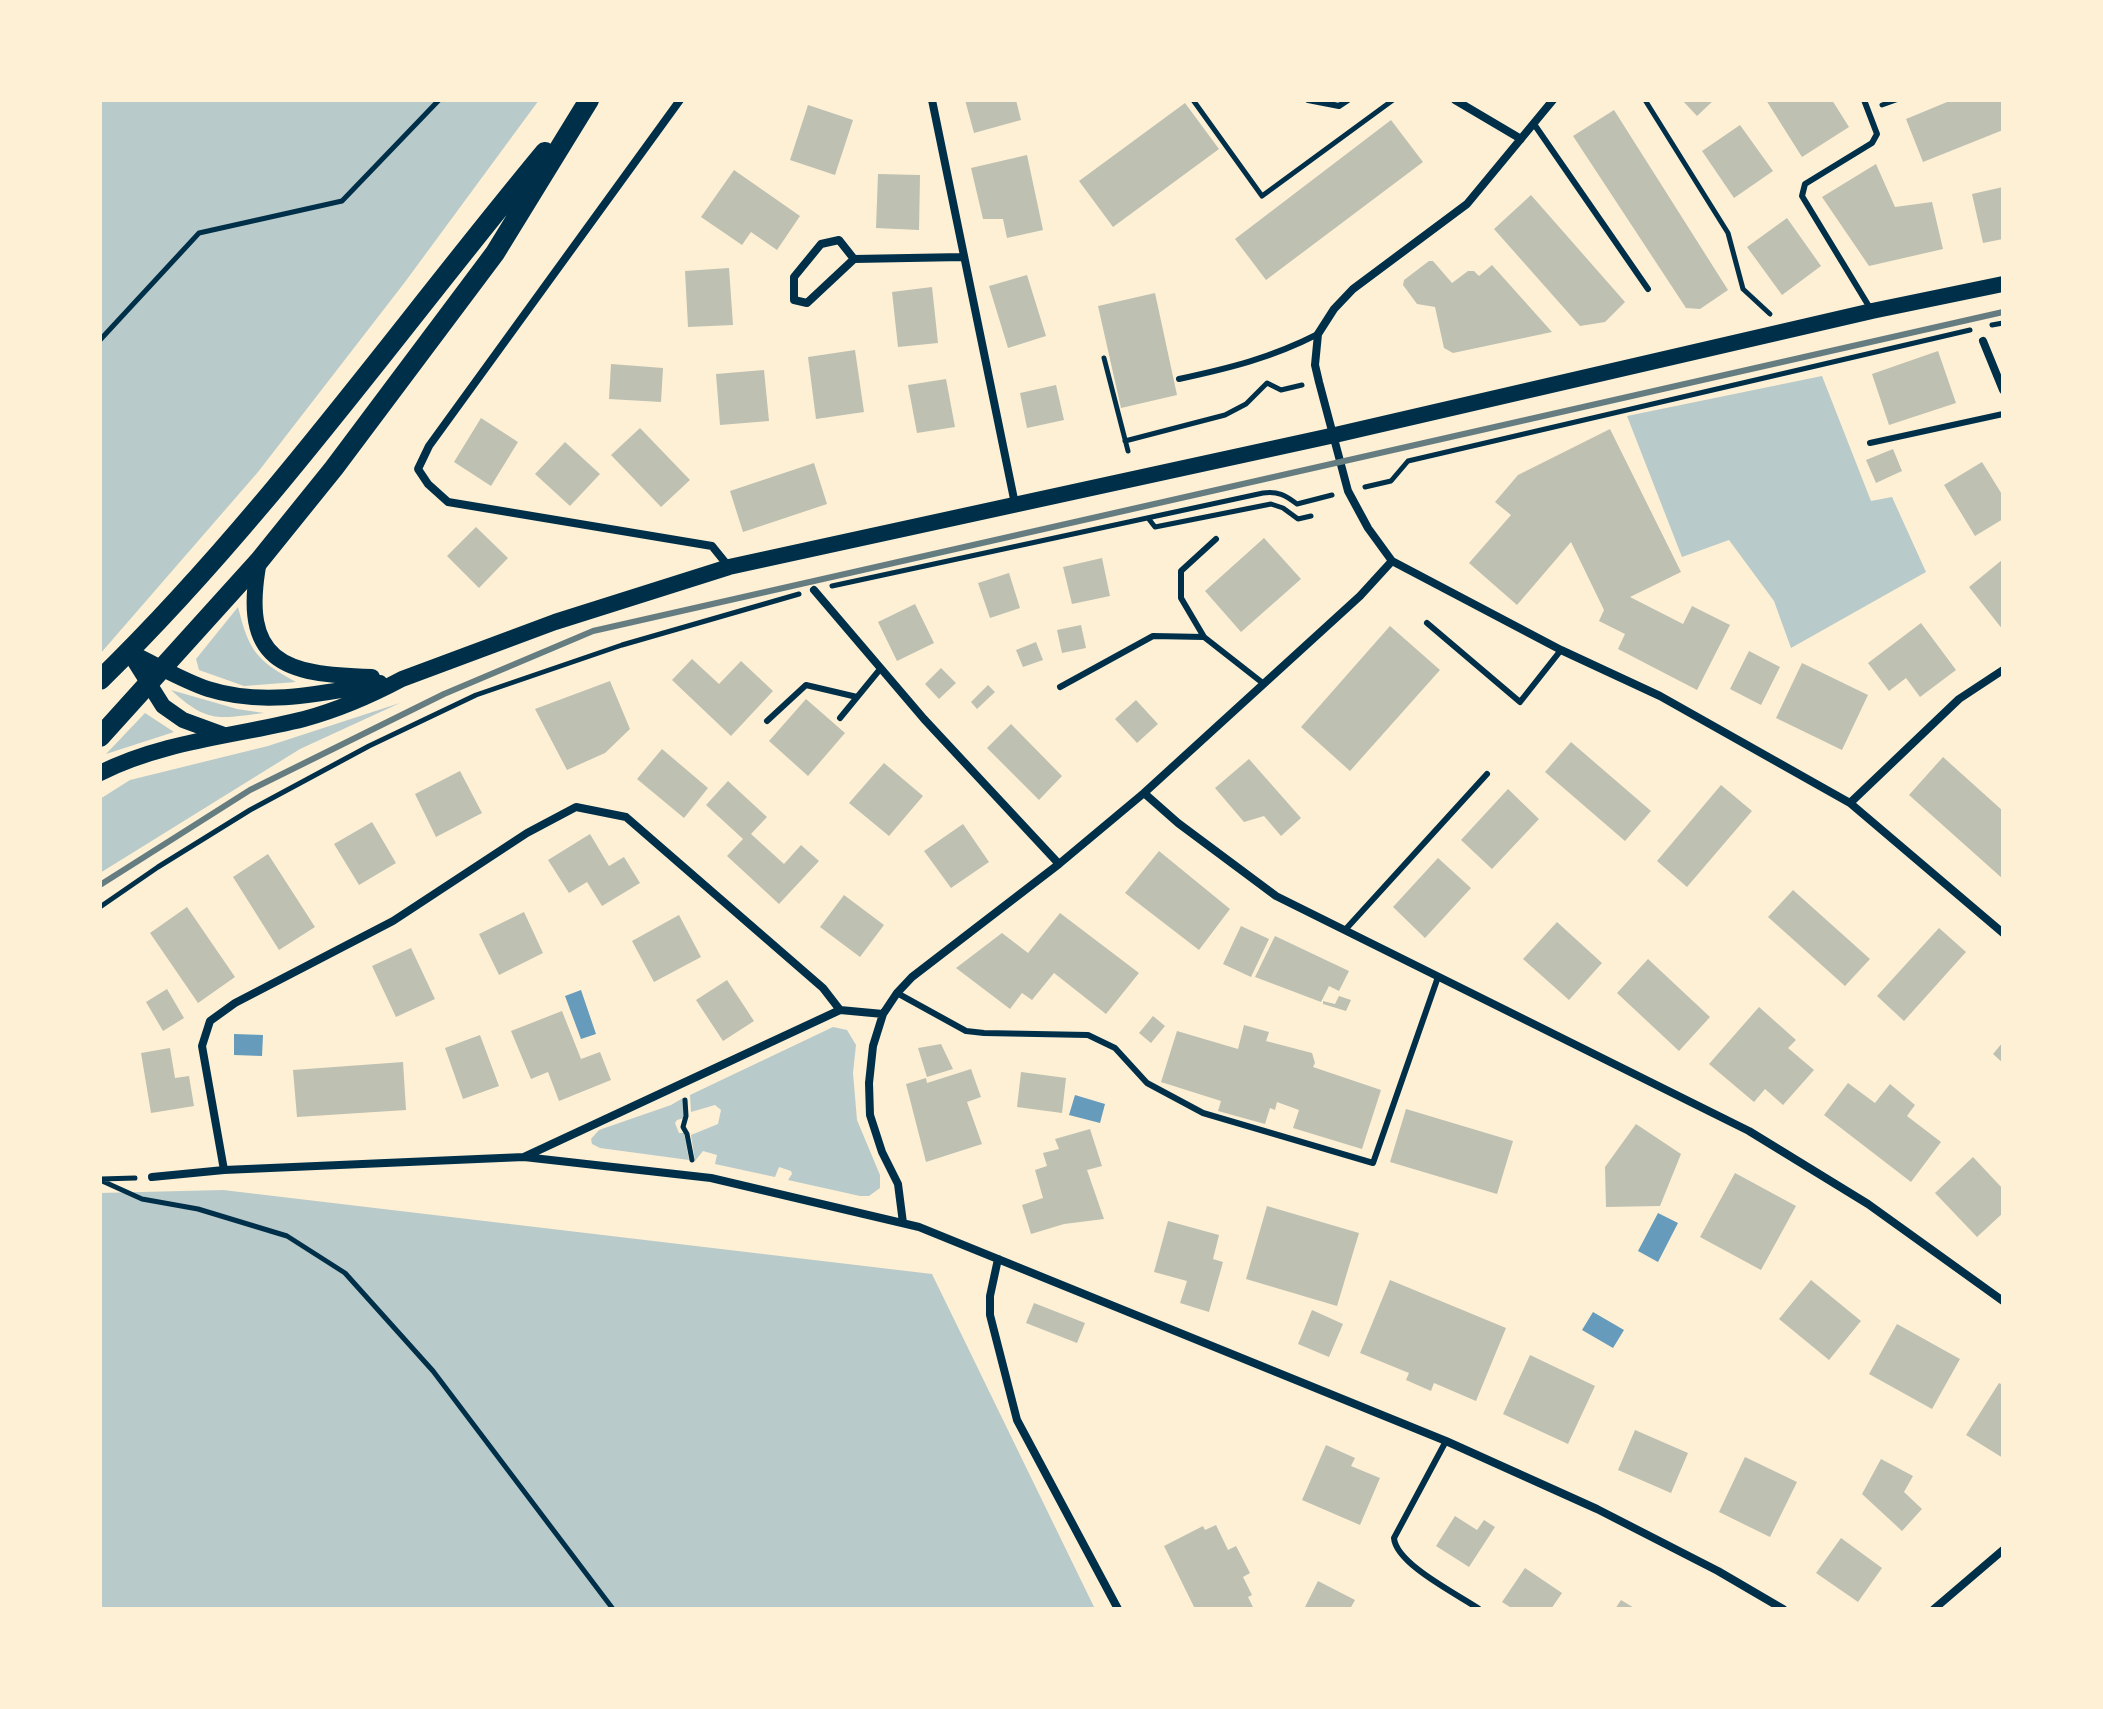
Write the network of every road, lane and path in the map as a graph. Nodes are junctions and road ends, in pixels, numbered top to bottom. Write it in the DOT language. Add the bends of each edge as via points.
graph roads {
  1 [pos="439,100"];
  2 [pos="589,100"];
  3 [pos="680,100"];
  4 [pos="932,100"];
  5 [pos="1193,100"];
  6 [pos="1308,100"];
  7 [pos="1348,100"];
  8 [pos="1393,100"];
  9 [pos="1455,100"];
  10 [pos="1553,100"];
  11 [pos="1645,100"];
  12 [pos="1864,100"];
  13 [pos="1534,124"];
  14 [pos="1521,139"];
  15 [pos="963,257"];
  16 [pos="854,259"];
  17 [pos="2003,284"];
  18 [pos="1648,289"];
  19 [pos="1872,311"];
  20 [pos="2003,323"];
  21 [pos="1780,333"];
  22 [pos="1318,334"];
  23 [pos="100,340"];
  24 [pos="1983,341"];
  25 [pos="1104,358"];
  26 [pos="1179,379"];
  27 [pos="1319,382"];
  28 [pos="2003,390"];
  29 [pos="2003,414"];
  30 [pos="1335,435"];
  31 [pos="1125,441"];
  32 [pos="1870,443"];
  33 [pos="1128,451"];
  34 [pos="1348,491"];
  35 [pos="1015,504"];
  36 [pos="1297,504"];
  37 [pos="1148,518"];
  38 [pos="1216,539"];
  39 [pos="259,561"];
  40 [pos="1392,561"];
  41 [pos="729,567"];
  42 [pos="814,590"];
  43 [pos="1427,623"];
  44 [pos="1204,637"];
  45 [pos="1561,650"];
  46 [pos="129,652"];
  47 [pos="164,667"];
  48 [pos="881,668"];
  49 [pos="2003,670"];
  50 [pos="402,679"];
  51 [pos="100,680"];
  52 [pos="1264,684"];
  53 [pos="148,685"];
  54 [pos="1060,687"];
  55 [pos="857,697"];
  56 [pos="840,718"];
  57 [pos="767,721"];
  58 [pos="224,735"];
  59 [pos="100,737"];
  60 [pos="100,773"];
  61 [pos="1487,774"];
  62 [pos="1144,793"];
  63 [pos="1850,803"];
  64 [pos="1059,864"];
  65 [pos="100,907"];
  66 [pos="1345,930"];
  67 [pos="2003,933"];
  68 [pos="1438,977"];
  69 [pos="897,993"];
  70 [pos="840,1010"];
  71 [pos="883,1014"];
  72 [pos="684,1083"];
  73 [pos="689,1150"];
  74 [pos="524,1157"];
  75 [pos="224,1170"];
  76 [pos="152,1177"];
  77 [pos="100,1180"];
  78 [pos="903,1223"];
  79 [pos="998,1259"];
  80 [pos="2003,1301"];
  81 [pos="1446,1441"];
  82 [pos="2003,1550"];
  83 [pos="613,1609"];
  84 [pos="1118,1609"];
  85 [pos="1479,1609"];
  86 [pos="1783,1609"];
  87 [pos="1934,1609"];
  1 -- 23 [label="path" via="342,201 199,233"];
  2 -- 39 [label="main road" via="495,253"];
  2 -- 46 [label="main road" via="300,461"];
  3 -- 41 [label="street" via="429,446 418,469 448,502 712,546"];
  4 -- 15 [label="street"];
  5 -- 8 [label="path" via="1262,196"];
  6 -- 7 [label="lane" via="1339,106"];
  9 -- 14 [label="street"];
  10 -- 13 [label="street"];
  11 -- 21 [label="path" via="1728,233 1743,289 1770,314"];
  12 -- 19 [label="lane" via="1877,134 1872,143 1805,184 1802,196"];
  13 -- 14 [label="street"];
  13 -- 18 [label="lane"];
  14 -- 22 [label="street" via="1467,204 1353,289"];
  15 -- 16 [label="street"];
  15 -- 35 [label="street"];
  16 -- 16 [label="street" via="807,303 794,300 794,277 821,244 839,240"];
  17 -- 19 [label="main road"];
  19 -- 21 [label="main road"];
  20 -- 34 [label="path" via="1408,461 1391,481"];
  21 -- 30 [label="main road"];
  22 -- 26 [label="lane" via="1281,353"];
  22 -- 27 [label="street"];
  24 -- 28 [label="street"];
  25 -- 31 [label="path"];
  27 -- 30 [label="street"];
  27 -- 31 [label="path" via="1281,390 1267,383 1237,410 1188,429"];
  29 -- 32 [label="lane"];
  30 -- 34 [label="street"];
  30 -- 35 [label="main road"];
  31 -- 33 [label="path"];
  34 -- 36 [label="path"];
  34 -- 40 [label="street"];
  35 -- 41 [label="main road"];
  36 -- 37 [label="path" via="1273,492"];
  36 -- 37 [label="path" via="1311,516 1298,519 1271,504 1155,527"];
  37 -- 42 [label="path"];
  38 -- 44 [label="lane" via="1181,571 1181,598"];
  39 -- 47 [label="main road"];
  39 -- 50 [label="main road" via="253,595 258,631 262,642 293,669"];
  40 -- 45 [label="street"];
  40 -- 52 [label="street"];
  41 -- 50 [label="main road" via="555,622"];
  42 -- 48 [label="street"];
  42 -- 65 [label="path" via="622,645 476,695 250,810"];
  43 -- 45 [label="lane" via="1520,702"];
  44 -- 52 [label="lane"];
  44 -- 54 [label="lane" via="1153,636"];
  45 -- 63 [label="street" via="1660,696"];
  46 -- 47 [label="main road"];
  46 -- 51 [label="main road"];
  46 -- 53 [label="main road"];
  47 -- 50 [label="main road" via="209,690 250,698 324,693"];
  47 -- 53 [label="main road"];
  48 -- 55 [label="lane"];
  48 -- 64 [label="street"];
  49 -- 63 [label="street" via="1959,699"];
  50 -- 58 [label="main road" via="307,718"];
  52 -- 62 [label="street"];
  53 -- 58 [label="main road" via="172,714"];
  53 -- 59 [label="main road"];
  55 -- 56 [label="lane"];
  55 -- 57 [label="lane" via="806,685"];
  58 -- 60 [label="main road" via="147,754"];
  61 -- 66 [label="lane"];
  62 -- 64 [label="street"];
  62 -- 66 [label="street" via="1276,896"];
  63 -- 67 [label="street"];
  64 -- 69 [label="street"];
  66 -- 68 [label="street"];
  68 -- 69 [label="lane" via="1373,1163 1203,1113 1147,1083 1115,1048 1088,1035 966,1031"];
  68 -- 80 [label="street" via="1749,1131 1868,1204"];
  69 -- 71 [label="street"];
  70 -- 71 [label="street"];
  70 -- 72 [label="street"];
  70 -- 75 [label="street" via="823,988 626,817 576,807 393,921 210,1021 202,1046"];
  71 -- 78 [label="street" via="873,1046 870,1115 898,1184"];
  72 -- 73 [label="path" via="683,1127"];
  72 -- 74 [label="street"];
  74 -- 75 [label="street"];
  74 -- 78 [label="street" via="711,1178"];
  75 -- 76 [label="street"];
  76 -- 77 [label="path"];
  77 -- 83 [label="path" via="142,1199 198,1209 287,1236 345,1273 433,1371"];
  78 -- 79 [label="street"];
  79 -- 81 [label="street"];
  79 -- 84 [label="street" via="990,1315 1017,1420"];
  81 -- 85 [label="lane" via="1394,1538 1395,1547 1404,1560"];
  81 -- 86 [label="street" via="1597,1509"];
  82 -- 87 [label="street"];
}
